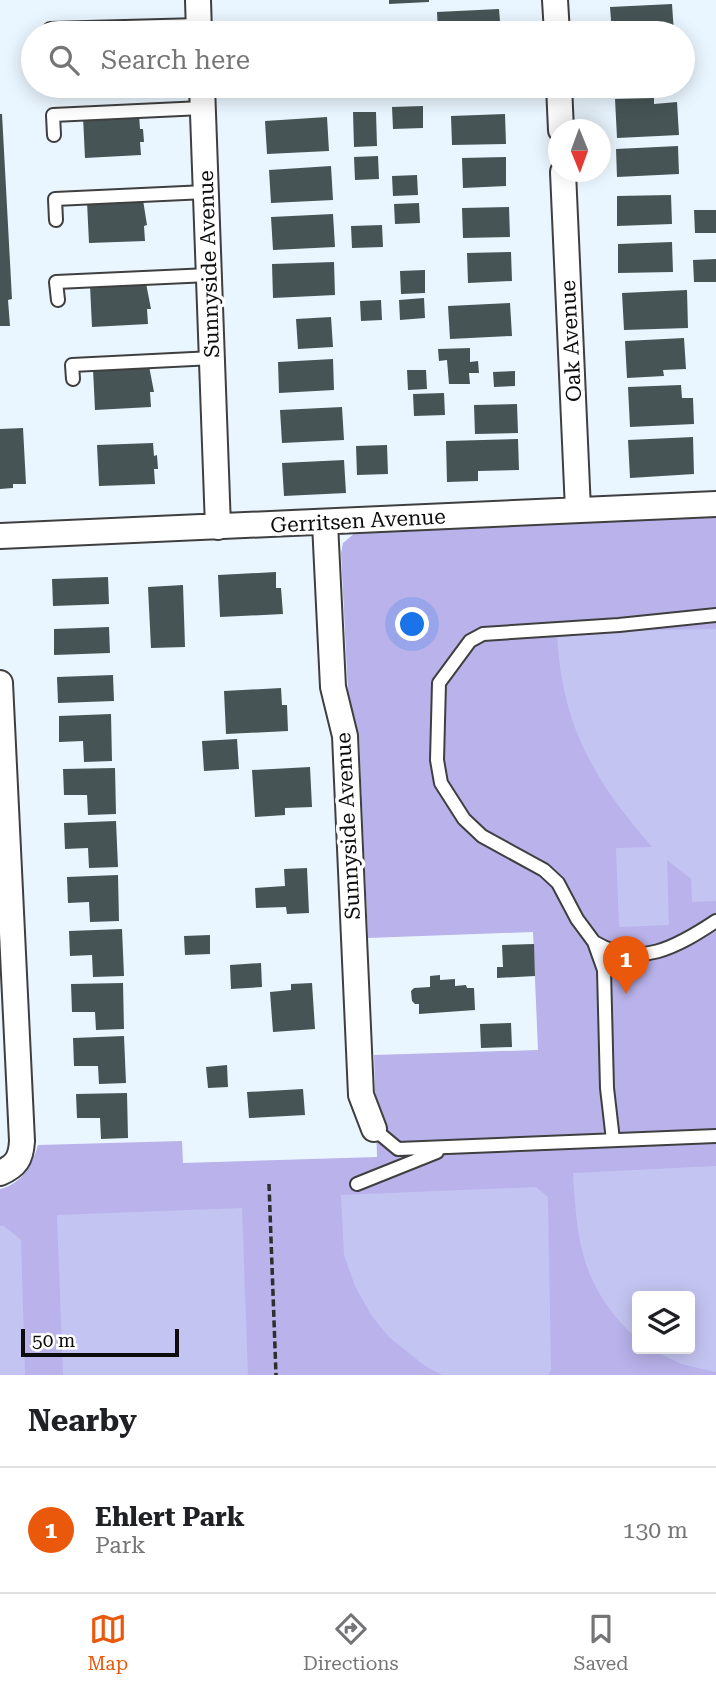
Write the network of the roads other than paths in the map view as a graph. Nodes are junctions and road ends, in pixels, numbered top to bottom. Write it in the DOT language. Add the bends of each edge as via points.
graph roads {
  1 [pos="198,0"];
  2 [pos="555,0"];
  3 [pos="199,21"];
  4 [pos="556,21"];
  5 [pos="194,98"];
  6 [pos="202,98"];
  7 [pos="560,98"];
  8 [pos="560,119"];
  9 [pos="54,135"];
  10 [pos="563,182"];
  11 [pos="206,192"];
  12 [pos="56,220"];
  13 [pos="209,275"];
  14 [pos="58,300"];
  15 [pos="213,358"];
  16 [pos="73,379"];
  17 [pos="716,504"];
  18 [pos="578,510"];
  19 [pos="325,523"];
  20 [pos="218,527"];
  21 [pos="0,536"];
  22 [pos="716,615"];
  23 [pos="0,683"];
  24 [pos="716,921"];
  25 [pos="594,942"];
  26 [pos="374,1129"];
  27 [pos="716,1136"];
  28 [pos="613,1140"];
  29 [pos="446,1148"];
  30 [pos="7,1169"];
  31 [pos="357,1184"];
  1 -- 3 [label="street"];
  2 -- 4 [label="street"];
  5 -- 9 [label="lane" via="53,115"];
  6 -- 11 [label="street, Sunnyside Avenue"];
  7 -- 8 [label="street"];
  10 -- 18 [label="street, Oak Avenue"];
  11 -- 12 [label="lane" via="55,199"];
  11 -- 13 [label="street, Sunnyside Avenue"];
  13 -- 14 [label="lane" via="56,282"];
  13 -- 15 [label="street, Sunnyside Avenue"];
  15 -- 16 [label="lane" via="72,365"];
  15 -- 20 [label="street, Sunnyside Avenue"];
  17 -- 18 [label="street, Gerritsen Avenue"];
  18 -- 19 [label="street, Gerritsen Avenue"];
  19 -- 20 [label="street, Gerritsen Avenue"];
  19 -- 26 [label="street, Sunnyside Avenue" via="333,687 345,736 361,1095"];
  20 -- 21 [label="street, Gerritsen Avenue"];
  22 -- 25 [label="lane" via="483,634 471,641 439,683 437,760 441,783 464,819 482,836 544,870 558,883"];
  23 -- 30 [label="street" via="22,1141 21,1154"];
  24 -- 25 [label="lane" via="660,953 608,950"];
  25 -- 28 [label="lane" via="604,970"];
  26 -- 29 [label="lane" via="398,1149"];
  27 -- 28 [label="lane"];
  28 -- 29 [label="lane"];
  29 -- 31 [label="lane"];
}
